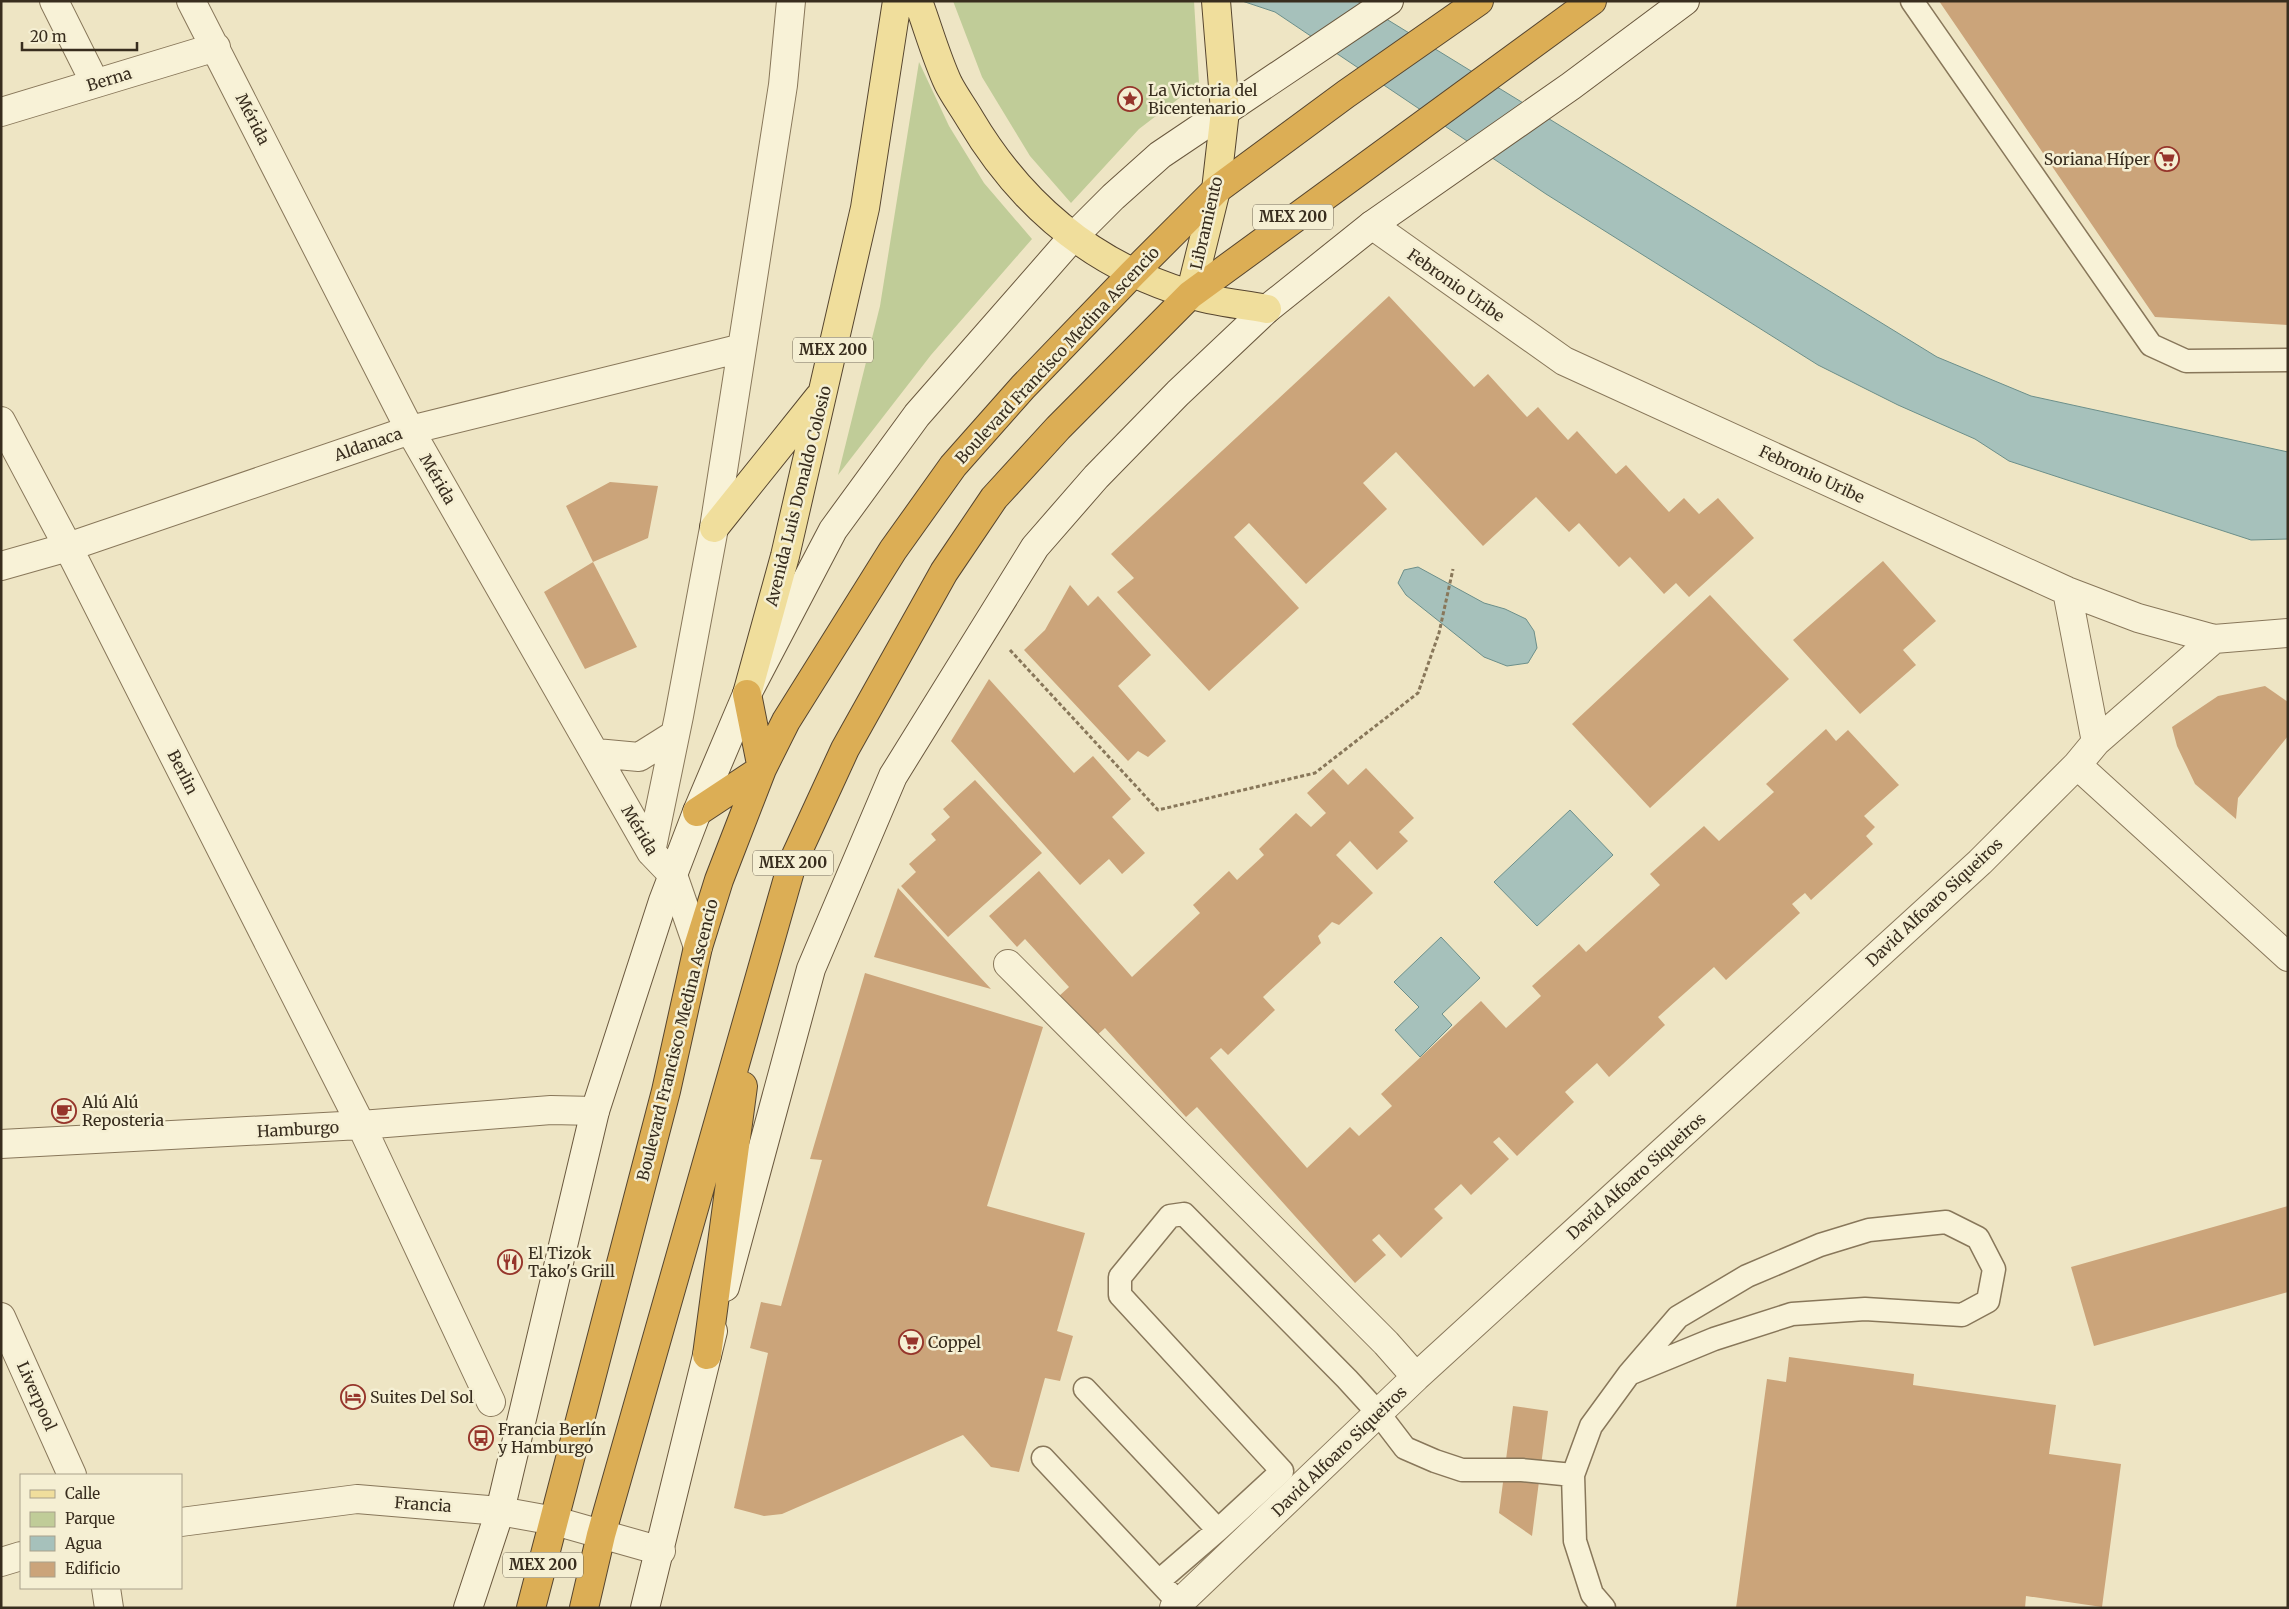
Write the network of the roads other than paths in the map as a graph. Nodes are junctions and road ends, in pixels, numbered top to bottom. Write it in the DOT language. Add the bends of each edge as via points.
graph roads {
  1 [pos="54,1"];
  2 [pos="191,1"];
  3 [pos="791,1"];
  4 [pos="897,1"];
  5 [pos="918,1"];
  6 [pos="1216,1"];
  7 [pos="1389,1"];
  8 [pos="1479,1"];
  9 [pos="1592,1"];
  10 [pos="1686,1"];
  11 [pos="1912,1"];
  12 [pos="216,47"];
  13 [pos="95,83"];
  14 [pos="1225,111"];
  15 [pos="1,112"];
  16 [pos="1216,190"];
  17 [pos="1372,225"];
  18 [pos="1072,238"];
  19 [pos="1132,274"];
  20 [pos="1190,295"];
  21 [pos="1267,308"];
  22 [pos="742,348"];
  23 [pos="2288,360"];
  24 [pos="824,392"];
  25 [pos="1,421"];
  26 [pos="410,430"];
  27 [pos="714,528"];
  28 [pos="68,546"];
  29 [pos="1,566"];
  30 [pos="2067,591"];
  31 [pos="2288,633"];
  32 [pos="2214,638"];
  33 [pos="747,694"];
  34 [pos="674,735"];
  35 [pos="2096,742"];
  36 [pos="596,754"];
  37 [pos="2077,765"];
  38 [pos="762,769"];
  39 [pos="697,812"];
  40 [pos="651,852"];
  41 [pos="673,875"];
  42 [pos="698,946"];
  43 [pos="2288,957"];
  44 [pos="1008,964"];
  45 [pos="756,985"];
  46 [pos="595,1111"];
  47 [pos="361,1125"];
  48 [pos="1,1144"];
  49 [pos="1,1318"];
  50 [pos="707,1355"];
  51 [pos="1629,1374"];
  52 [pos="1416,1377"];
  53 [pos="1085,1389"];
  54 [pos="491,1402"];
  55 [pos="1379,1414"];
  56 [pos="1044,1458"];
  57 [pos="72,1474"];
  58 [pos="1573,1475"];
  59 [pos="1291,1479"];
  60 [pos="500,1511"];
  61 [pos="555,1521"];
  62 [pos="182,1522"];
  63 [pos="1218,1530"];
  64 [pos="601,1535"];
  65 [pos="661,1551"];
  66 [pos="20,1556"];
  67 [pos="1,1562"];
  68 [pos="1160,1580"];
  69 [pos="106,1589"];
  70 [pos="1177,1606"];
  71 [pos="108,1608"];
  72 [pos="468,1608"];
  73 [pos="531,1608"];
  74 [pos="584,1608"];
  75 [pos="645,1608"];
  76 [pos="1604,1608"];
  1 -- 13 [label="street"];
  2 -- 12 [label="street, Mérida"];
  3 -- 22 [label="street" via="783,84"];
  4 -- 24 [label="main road, Avenida Luis Donaldo Colosio / MEX 200" via="865,208"];
  5 -- 18 [label="main road" via="948,83 988,150 1029,200"];
  6 -- 14 [label="main road, Libramiento"];
  7 -- 14 [label="street"];
  8 -- 16 [label="highway, Boulevard Francisco Medina Ascencio / MEX 200"];
  9 -- 20 [label="highway, MEX 200"];
  10 -- 17 [label="street"];
  11 -- 23 [label="lane" via="2152,345 2186,361"];
  12 -- 13 [label="street, Berna"];
  12 -- 26 [label="street, Mérida"];
  13 -- 15 [label="street, Berna"];
  14 -- 16 [label="main road, Libramiento"];
  14 -- 18 [label="street" via="1160,155"];
  16 -- 19 [label="highway, Boulevard Francisco Medina Ascencio / MEX 200"];
  16 -- 20 [label="main road, Libramiento"];
  17 -- 21 [label="street"];
  17 -- 30 [label="street, Febronio Uribe" via="1564,361"];
  18 -- 19 [label="main road"];
  18 -- 33 [label="street" via="917,415 833,530"];
  19 -- 20 [label="main road"];
  19 -- 38 [label="highway, Boulevard Francisco Medina Ascencio / MEX 200" via="1023,387 953,466 893,550 786,721"];
  20 -- 21 [label="main road"];
  20 -- 45 [label="highway, MEX 200" via="1058,428 994,498 944,572 845,749 792,864"];
  21 -- 50 [label="street" via="1096,477 1041,540 893,776 811,968"];
  22 -- 26 [label="street, Aldanaca"];
  22 -- 27 [label="street"];
  24 -- 27 [label="main road"];
  24 -- 33 [label="main road, Avenida Luis Donaldo Colosio / MEX 200" via="785,556"];
  25 -- 28 [label="street, Berlin"];
  26 -- 28 [label="street, Aldanaca"];
  26 -- 36 [label="street, Mérida"];
  27 -- 34 [label="street"];
  28 -- 29 [label="street, Aldanaca"];
  28 -- 47 [label="street, Berlin"];
  30 -- 32 [label="street, Febronio Uribe" via="2138,618"];
  30 -- 35 [label="street"];
  31 -- 32 [label="street, Febronio Uribe"];
  32 -- 35 [label="street, David Alfoaro Siqueiros"];
  33 -- 38 [label="highway"];
  33 -- 39 [label="street"];
  34 -- 36 [label="street" via="640,757"];
  34 -- 40 [label="street"];
  35 -- 37 [label="street, David Alfoaro Siqueiros"];
  36 -- 40 [label="street, Mérida"];
  37 -- 43 [label="street"];
  37 -- 52 [label="street, David Alfoaro Siqueiros" via="1972,869"];
  38 -- 39 [label="highway"];
  38 -- 42 [label="highway, Boulevard Francisco Medina Ascencio / MEX 200" via="719,880"];
  39 -- 41 [label="street"];
  40 -- 41 [label="street, Mérida"];
  41 -- 42 [label="street, Mérida"];
  41 -- 46 [label="street"];
  42 -- 61 [label="highway, Boulevard Francisco Medina Ascencio / MEX 200" via="666,1091 614,1281"];
  44 -- 52 [label="street" via="1386,1343"];
  45 -- 50 [label="highway"];
  45 -- 64 [label="highway, MEX 200"];
  46 -- 47 [label="street, Hamburgo" via="551,1110"];
  46 -- 60 [label="street"];
  47 -- 48 [label="street, Hamburgo"];
  47 -- 54 [label="street, Berlin"];
  49 -- 57 [label="street, Liverpool"];
  50 -- 65 [label="street"];
  51 -- 51 [label="lane" via="1685,1312 1747,1276 1820,1244 1869,1230 1946,1222 1978,1238 1994,1269 1988,1301 1962,1315 1865,1309 1792,1314 1714,1339"];
  51 -- 58 [label="lane" via="1591,1426"];
  52 -- 55 [label="street, David Alfoaro Siqueiros"];
  53 -- 63 [label="lane"];
  55 -- 58 [label="lane" via="1405,1448 1435,1462 1462,1470 1522,1470"];
  55 -- 59 [label="street, David Alfoaro Siqueiros"];
  55 -- 59 [label="lane" via="1184,1214 1170,1216 1120,1277 1120,1295"];
  56 -- 68 [label="lane"];
  58 -- 76 [label="lane" via="1575,1541 1592,1594"];
  59 -- 63 [label="lane"];
  59 -- 70 [label="street, David Alfoaro Siqueiros"];
  60 -- 61 [label="street, Francia"];
  60 -- 62 [label="street, Francia" via="357,1499"];
  60 -- 72 [label="street"];
  61 -- 64 [label="street, Francia"];
  61 -- 73 [label="highway, Boulevard Francisco Medina Ascencio / MEX 200"];
  63 -- 68 [label="lane"];
  64 -- 65 [label="street, Francia"];
  64 -- 74 [label="highway, MEX 200"];
  65 -- 75 [label="street"];
  66 -- 67 [label="street"];
  68 -- 70 [label="lane"];
  69 -- 71 [label="street"];
}
